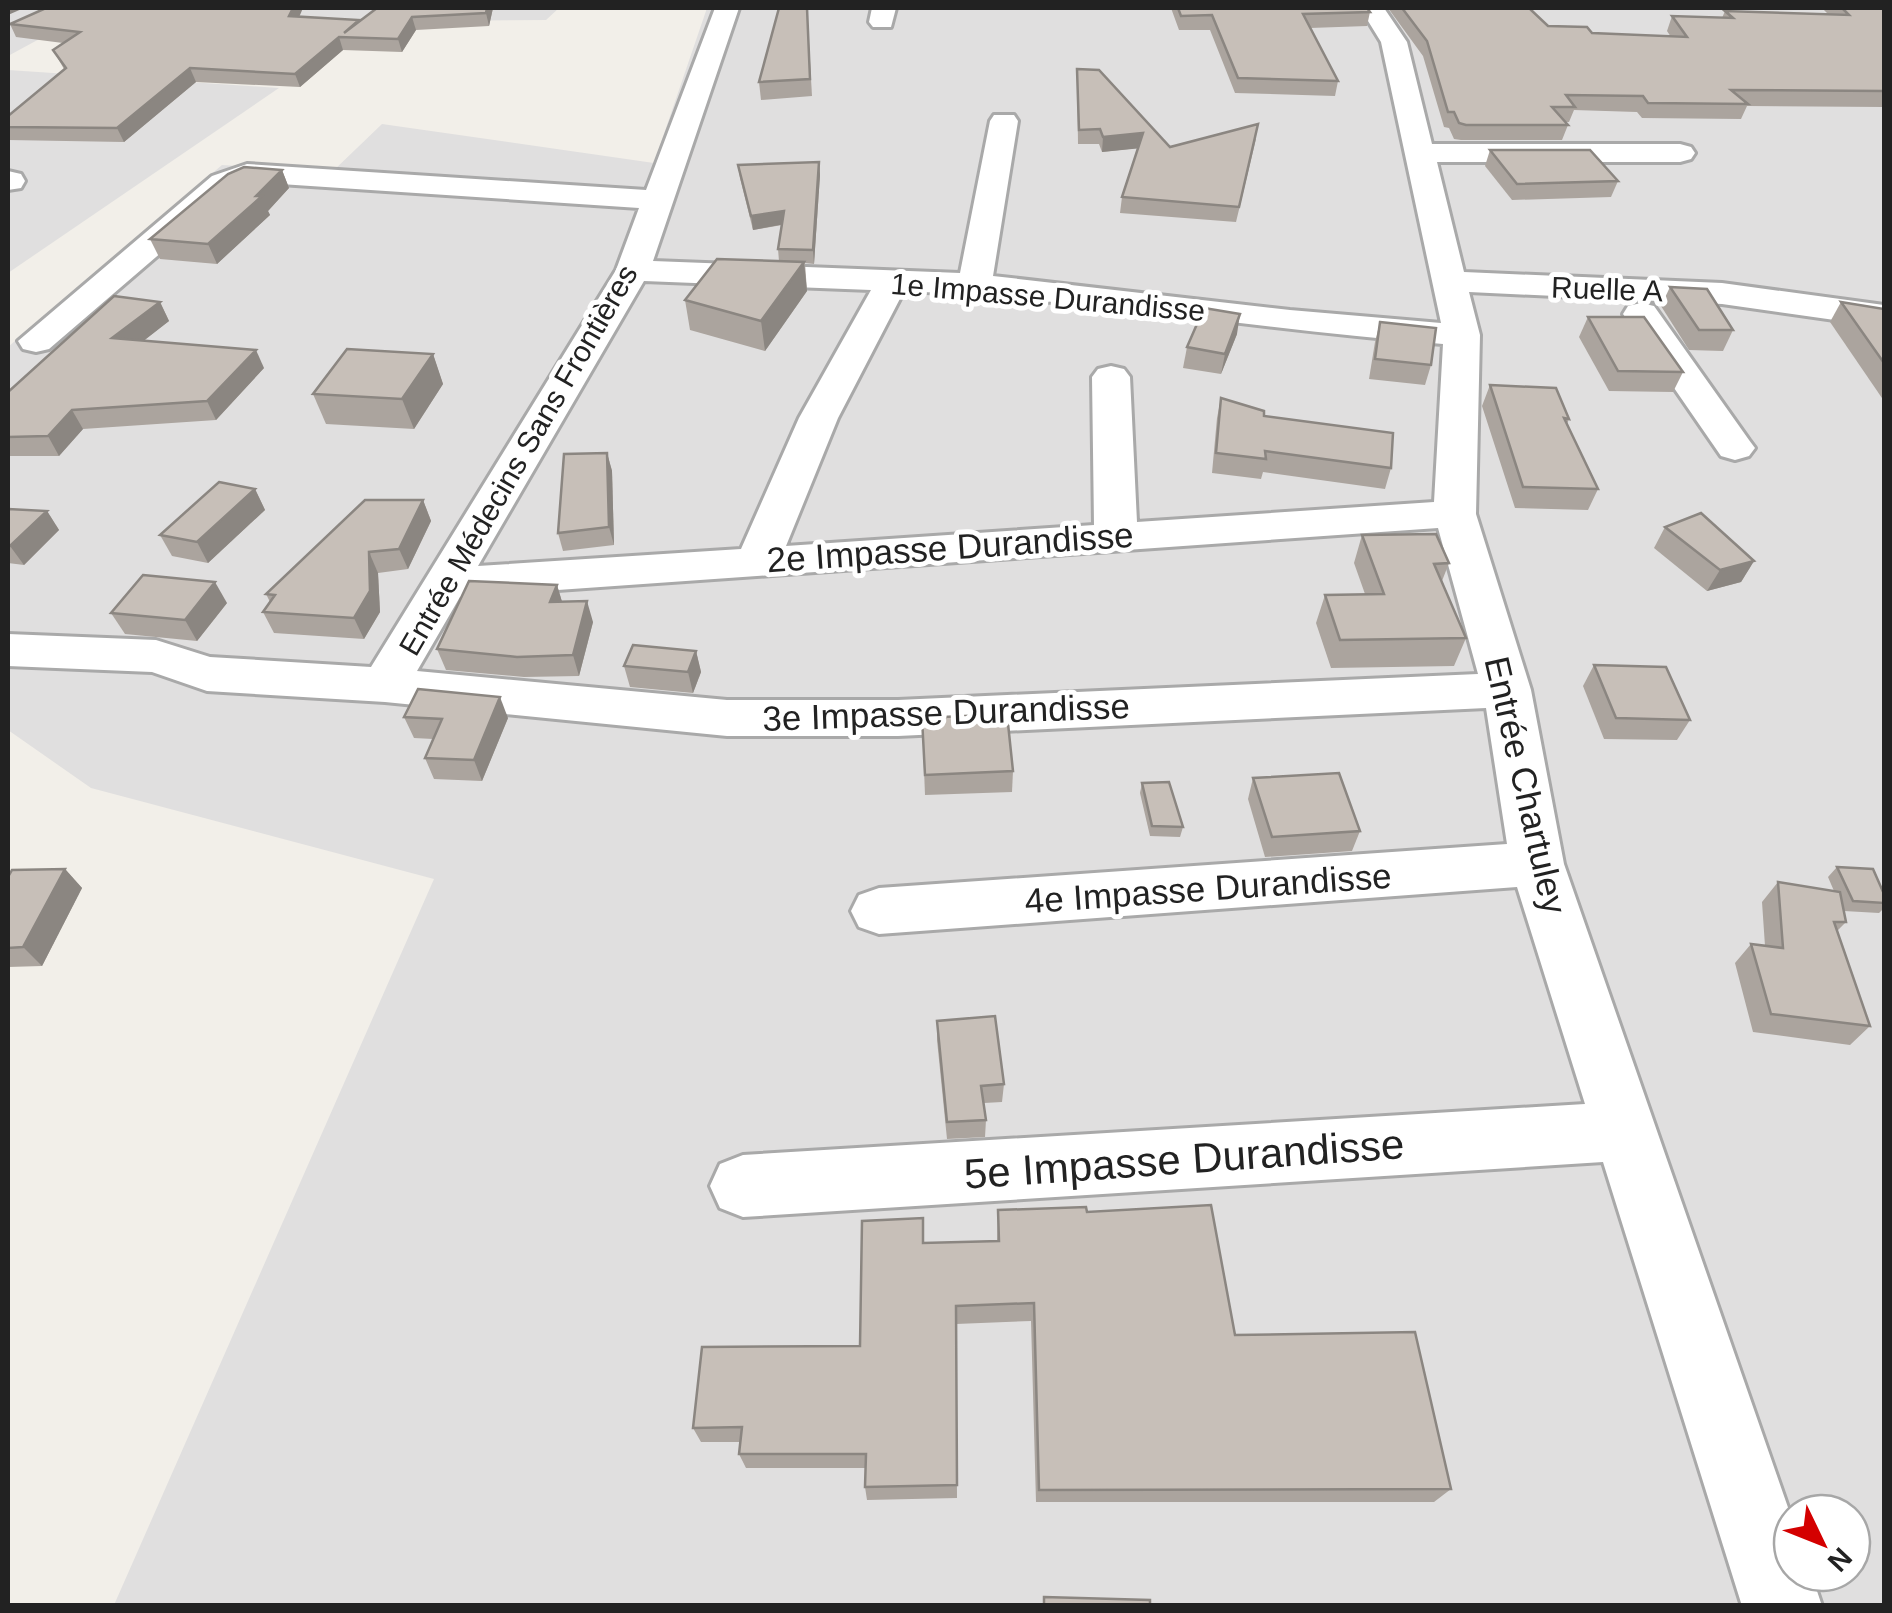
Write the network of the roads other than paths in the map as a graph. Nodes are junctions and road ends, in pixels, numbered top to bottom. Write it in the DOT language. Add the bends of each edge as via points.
graph roads {
  1 [pos="727,8"];
  2 [pos="1372,8"];
  3 [pos="1004,122"];
  4 [pos="1419,153"];
  5 [pos="1680,153"];
  6 [pos="657,200"];
  7 [pos="633,270"];
  8 [pos="892,281"];
  9 [pos="1448,281"];
  10 [pos="975,284"];
  11 [pos="1623,288"];
  12 [pos="1884,316"];
  13 [pos="1462,335"];
  14 [pos="36,341"];
  15 [pos="1111,377"];
  16 [pos="1735,448"];
  17 [pos="1455,514"];
  18 [pos="1116,536"];
  19 [pos="759,560"];
  20 [pos="446,583"];
  21 [pos="8,650"];
  22 [pos="386,685"];
  23 [pos="1508,690"];
  24 [pos="1537,864"];
  25 [pos="879,911"];
  26 [pos="1625,1131"];
  27 [pos="744,1186"];
  28 [pos="1782,1606"];
  1 -- 6 [label="street, Entrée Médecins Sans Frontières"];
  2 -- 4 [label="street, Entrée Chartuley" via="1394,42"];
  3 -- 10 [label="street"];
  4 -- 5 [label="street"];
  4 -- 9 [label="street, Entrée Chartuley"];
  6 -- 7 [label="street, Entrée Médecins Sans Frontières"];
  6 -- 14 [label="street" via="247,173 210,192"];
  7 -- 8 [label="street, 1e Impasse Durandisse"];
  7 -- 20 [label="street, Entrée Médecins Sans Frontières"];
  8 -- 10 [label="street, 1e Impasse Durandisse"];
  8 -- 19 [label="street" via="800,452"];
  9 -- 11 [label="street, Ruelle A"];
  9 -- 13 [label="street, Entrée Chartuley"];
  10 -- 13 [label="street, 1e Impasse Durandisse"];
  11 -- 12 [label="street, Ruelle A"];
  11 -- 16 [label="street"];
  13 -- 17 [label="street, Entrée Chartuley"];
  15 -- 18 [label="street"];
  17 -- 18 [label="street, 2e Impasse Durandisse"];
  17 -- 23 [label="street, Entrée Chartuley"];
  18 -- 19 [label="street, 2e Impasse Durandisse"];
  19 -- 20 [label="street, 2e Impasse Durandisse"];
  20 -- 22 [label="street, Entrée Médecins Sans Frontières"];
  21 -- 22 [label="street, 3e Impasse Durandisse" via="156,656 207,674"];
  22 -- 23 [label="street, 3e Impasse Durandisse" via="727,718 898,718"];
  23 -- 24 [label="street, Entrée Chartuley"];
  24 -- 25 [label="street, 4e Impasse Durandisse"];
  24 -- 26 [label="street, Entrée Chartuley"];
  26 -- 27 [label="street, 5e Impasse Durandisse"];
  26 -- 28 [label="street, Entrée Chartuley"];
}
